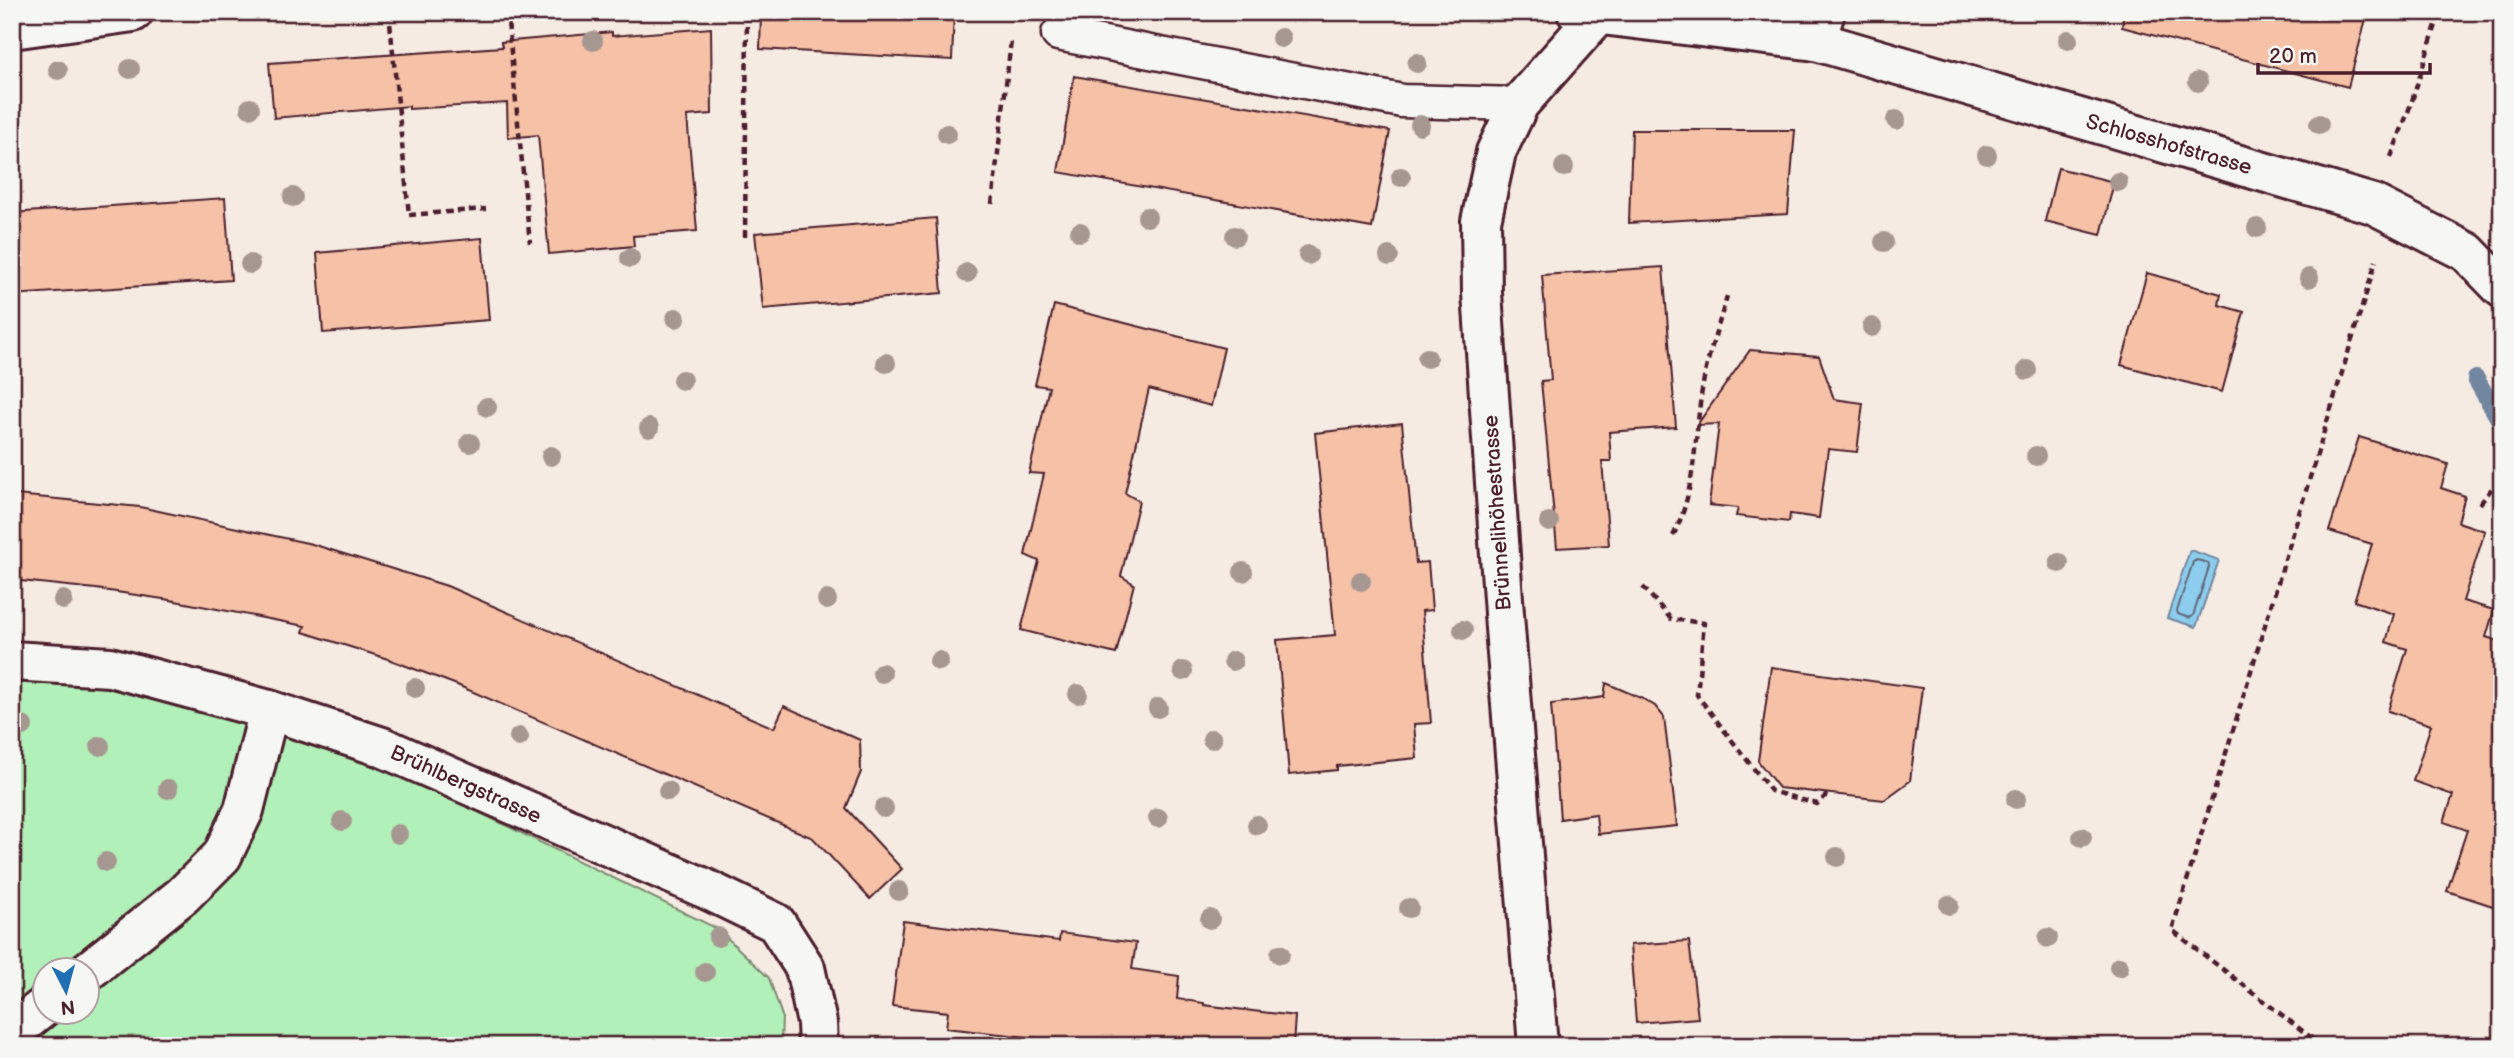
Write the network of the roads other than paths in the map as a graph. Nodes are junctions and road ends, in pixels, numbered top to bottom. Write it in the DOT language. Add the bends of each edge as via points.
graph roads {
  1 [pos="133,12"];
  2 [pos="1587,14"];
  3 [pos="1820,26"];
  4 [pos="12,29"];
  5 [pos="1058,34"];
  6 [pos="1519,104"];
  7 [pos="2502,288"];
  8 [pos="12,661"];
  9 [pos="269,710"];
  10 [pos="102,960"];
  11 [pos="32,1016"];
  12 [pos="12,1032"];
  13 [pos="818,1046"];
  14 [pos="1538,1046"];
  1 -- 4 [label="street"];
  2 -- 3 [label="street, Schlosshofstrasse"];
  2 -- 6 [label="street, Brünnelihöhestrasse"];
  3 -- 7 [label="street, Schlosshofstrasse" via="2373,204 2466,252"];
  5 -- 6 [label="lane" via="1402,101"];
  6 -- 14 [label="street, Brünnelihöhestrasse" via="1496,152 1481,221 1482,293"];
  8 -- 9 [label="street, Brühlbergstrasse" via="110,667"];
  9 -- 10 [label="street" via="244,810 222,856 183,895"];
  9 -- 13 [label="street, Brühlbergstrasse" via="382,747 776,923 805,968"];
  11 -- 12 [label="street"];
}
